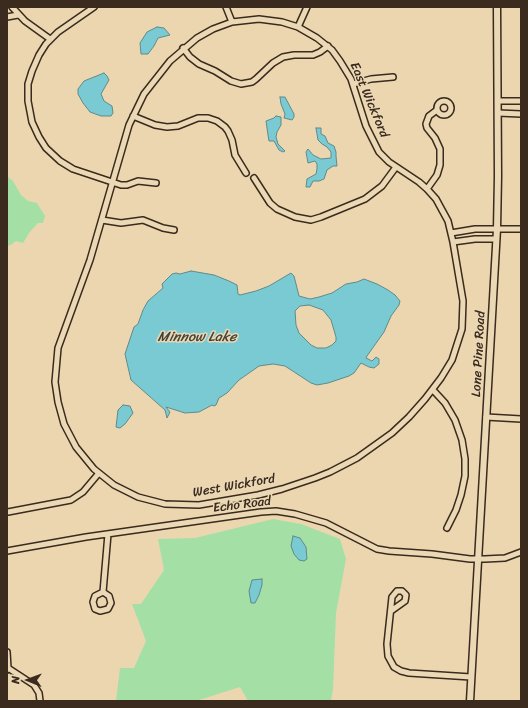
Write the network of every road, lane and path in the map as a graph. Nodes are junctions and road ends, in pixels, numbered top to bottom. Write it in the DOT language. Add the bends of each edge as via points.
graph roads {
  1 [pos="12,7"];
  2 [pos="94,7"];
  3 [pos="226,7"];
  4 [pos="307,7"];
  5 [pos="497,7"];
  6 [pos="18,15"];
  7 [pos="7,17"];
  8 [pos="232,22"];
  9 [pos="298,28"];
  10 [pos="50,40"];
  11 [pos="328,46"];
  12 [pos="183,48"];
  13 [pos="393,77"];
  14 [pos="353,84"];
  15 [pos="498,101"];
  16 [pos="521,101"];
  17 [pos="437,110"];
  18 [pos="498,114"];
  19 [pos="521,114"];
  20 [pos="132,116"];
  21 [pos="396,167"];
  22 [pos="246,173"];
  23 [pos="254,178"];
  24 [pos="112,182"];
  25 [pos="156,183"];
  26 [pos="427,189"];
  27 [pos="102,220"];
  28 [pos="497,229"];
  29 [pos="521,229"];
  30 [pos="174,230"];
  31 [pos="461,231"];
  32 [pos="451,233"];
  33 [pos="496,239"];
  34 [pos="463,241"];
  35 [pos="453,242"];
  36 [pos="433,390"];
  37 [pos="486,417"];
  38 [pos="521,419"];
  39 [pos="99,473"];
  40 [pos="8,512"];
  41 [pos="447,528"];
  42 [pos="108,534"];
  43 [pos="7,551"];
  44 [pos="521,552"];
  45 [pos="478,559"];
  46 [pos="103,592"];
  47 [pos="391,611"];
  48 [pos="7,652"];
  49 [pos="8,669"];
  50 [pos="471,677"];
  51 [pos="40,701"];
  52 [pos="470,701"];
  1 -- 6 [label="street"];
  2 -- 10 [label="street"];
  3 -- 8 [label="street"];
  4 -- 9 [label="street"];
  5 -- 15 [label="street, Lone Pine Road"];
  6 -- 7 [label="street"];
  6 -- 10 [label="street"];
  8 -- 9 [label="street, East Wickford" via="265,20 282,22"];
  8 -- 12 [label="street, East Wickford" via="205,33"];
  9 -- 11 [label="street, East Wickford"];
  10 -- 24 [label="street" via="37,59 28,84 29,110 34,128 46,148 64,165"];
  11 -- 12 [label="street" via="313,55 294,54 283,57 252,82 241,84 230,81 216,71 199,64"];
  11 -- 14 [label="street, East Wickford"];
  12 -- 20 [label="street, East Wickford" via="156,77"];
  13 -- 14 [label="street"];
  14 -- 21 [label="street, East Wickford" via="374,143 383,157"];
  15 -- 16 [label="street"];
  15 -- 18 [label="street, Lone Pine Road"];
  17 -- 26 [label="street" via="429,116 426,124 440,149 440,165 437,176"];
  18 -- 19 [label="street"];
  18 -- 28 [label="street, Lone Pine Road"];
  20 -- 22 [label="street" via="167,127 178,126 198,118 217,121 228,131 235,155"];
  20 -- 24 [label="street, East Wickford"];
  21 -- 23 [label="street" via="382,186 365,199 311,220 295,217 277,209 270,203"];
  21 -- 26 [label="street, East Wickford"];
  24 -- 25 [label="street" via="124,185 138,181"];
  24 -- 27 [label="street, West Wickford"];
  26 -- 32 [label="street, East Wickford" via="442,209"];
  27 -- 30 [label="street" via="121,223 143,220"];
  27 -- 39 [label="street, West Wickford" via="60,341 55,374 58,402 66,428 84,458"];
  28 -- 29 [label="street"];
  28 -- 31 [label="street"];
  28 -- 33 [label="street, Lone Pine Road"];
  31 -- 32 [label="street"];
  31 -- 34 [label="street"];
  32 -- 35 [label="street, East Wickford"];
  33 -- 34 [label="street"];
  33 -- 37 [label="street, Lone Pine Road"];
  34 -- 35 [label="street"];
  35 -- 36 [label="street, West Wickford" via="462,293 463,320 454,355"];
  36 -- 39 [label="street, West Wickford" via="399,427 367,452 330,472 264,494 199,505 165,504 130,493"];
  36 -- 41 [label="street" via="455,420 465,459 461,495"];
  37 -- 38 [label="street"];
  37 -- 45 [label="street, Lone Pine Road"];
  39 -- 40 [label="street" via="71,500"];
  42 -- 43 [label="street, Echo Road"];
  42 -- 45 [label="street, Echo Road" via="276,511 326,523 383,550"];
  42 -- 46 [label="street"];
  44 -- 45 [label="street, Echo Road" via="506,558"];
  45 -- 50 [label="street, Lone Pine Road"];
  47 -- 50 [label="street" via="386,649 394,667 409,673"];
  48 -- 49 [label="street"];
  49 -- 51 [label="street" via="34,685"];
  50 -- 52 [label="street, Lone Pine Road"];
}
